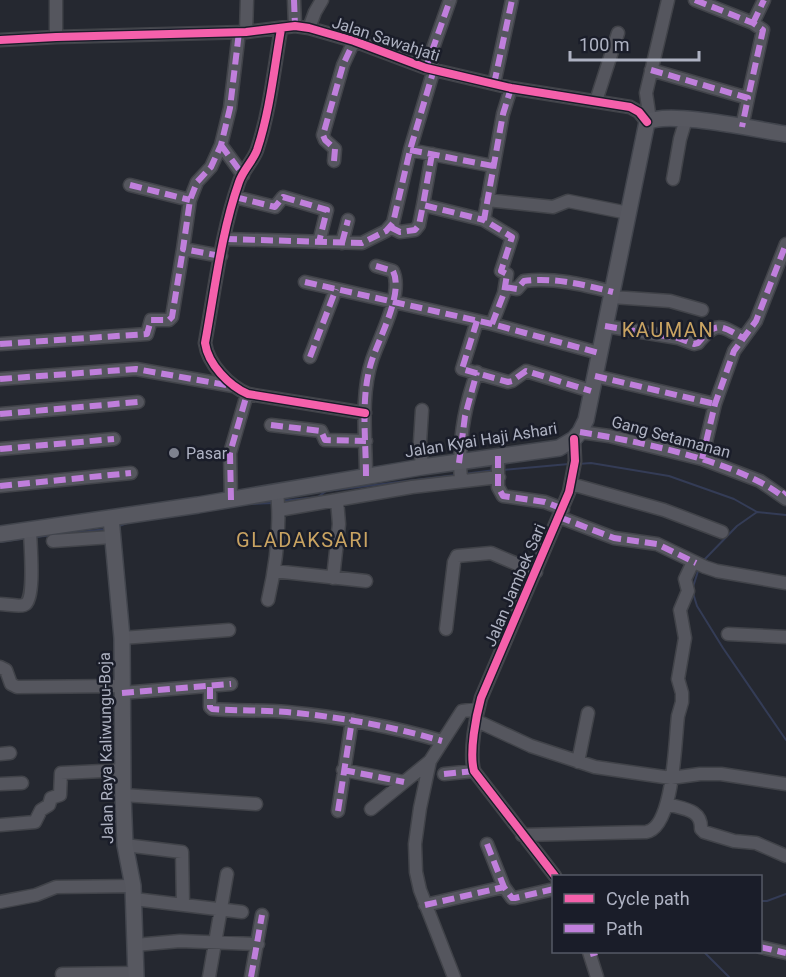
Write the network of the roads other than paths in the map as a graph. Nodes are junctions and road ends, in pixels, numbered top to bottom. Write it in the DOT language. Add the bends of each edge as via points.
graph roads {
  1 [pos="56,0"];
  2 [pos="247,0"];
  3 [pos="294,0"];
  4 [pos="322,0"];
  5 [pos="450,0"];
  6 [pos="512,0"];
  7 [pos="668,0"];
  8 [pos="695,0"];
  9 [pos="764,0"];
  10 [pos="714,3"];
  11 [pos="753,23"];
  12 [pos="295,26"];
  13 [pos="280,28"];
  14 [pos="309,28"];
  15 [pos="243,32"];
  16 [pos="618,33"];
  17 [pos="56,37"];
  18 [pos="0,40"];
  19 [pos="354,41"];
  20 [pos="430,69"];
  21 [pos="651,70"];
  22 [pos="494,84"];
  23 [pos="511,88"];
  24 [pos="748,98"];
  25 [pos="596,101"];
  26 [pos="686,119"];
  27 [pos="648,121"];
  28 [pos="742,127"];
  29 [pos="786,135"];
  30 [pos="221,145"];
  31 [pos="410,150"];
  32 [pos="432,154"];
  33 [pos="334,161"];
  34 [pos="493,166"];
  35 [pos="243,175"];
  36 [pos="673,179"];
  37 [pos="130,185"];
  38 [pos="235,197"];
  39 [pos="190,200"];
  40 [pos="487,200"];
  41 [pos="423,205"];
  42 [pos="628,213"];
  43 [pos="348,220"];
  44 [pos="484,220"];
  45 [pos="390,227"];
  46 [pos="225,239"];
  47 [pos="319,242"];
  48 [pos="342,243"];
  49 [pos="786,244"];
  50 [pos="183,249"];
  51 [pos="221,256"];
  52 [pos="376,266"];
  53 [pos="305,282"];
  54 [pos="505,287"];
  55 [pos="336,289"];
  56 [pos="613,294"];
  57 [pos="393,301"];
  58 [pos="702,310"];
  59 [pos="477,321"];
  60 [pos="492,324"];
  61 [pos="605,326"];
  62 [pos="743,338"];
  63 [pos="0,344"];
  64 [pos="599,353"];
  65 [pos="310,357"];
  66 [pos="477,372"];
  67 [pos="595,376"];
  68 [pos="0,379"];
  69 [pos="233,386"];
  70 [pos="591,391"];
  71 [pos="247,394"];
  72 [pos="138,402"];
  73 [pos="715,404"];
  74 [pos="422,410"];
  75 [pos="365,413"];
  76 [pos="0,414"];
  77 [pos="271,426"];
  78 [pos="577,436"];
  79 [pos="114,439"];
  80 [pos="366,441"];
  81 [pos="0,449"];
  82 [pos="702,459"];
  83 [pos="499,467"];
  84 [pos="460,471"];
  85 [pos="131,472"];
  86 [pos="573,472"];
  87 [pos="422,474"];
  88 [pos="366,476"];
  89 [pos="393,480"];
  90 [pos="0,486"];
  91 [pos="785,496"];
  92 [pos="231,500"];
  93 [pos="337,500"];
  94 [pos="278,502"];
  95 [pos="561,513"];
  96 [pos="112,529"];
  97 [pos="76,532"];
  98 [pos="722,532"];
  99 [pos="30,535"];
  100 [pos="8,538"];
  101 [pos="53,541"];
  102 [pos="698,564"];
  103 [pos="274,571"];
  104 [pos="536,572"];
  105 [pos="333,578"];
  106 [pos="366,581"];
  107 [pos="786,583"];
  108 [pos="268,600"];
  109 [pos="0,604"];
  110 [pos="446,628"];
  111 [pos="229,630"];
  112 [pos="728,634"];
  113 [pos="786,637"];
  114 [pos="122,638"];
  115 [pos="0,668"];
  116 [pos="231,684"];
  117 [pos="210,687"];
  118 [pos="122,689"];
  119 [pos="588,713"];
  120 [pos="477,715"];
  121 [pos="352,720"];
  122 [pos="442,741"];
  123 [pos="430,761"];
  124 [pos="579,762"];
  125 [pos="123,770"];
  126 [pos="343,771"];
  127 [pos="474,771"];
  128 [pos="444,774"];
  129 [pos="671,778"];
  130 [pos="404,782"];
  131 [pos="22,783"];
  132 [pos="0,784"];
  133 [pos="786,784"];
  134 [pos="123,795"];
  135 [pos="256,804"];
  136 [pos="667,804"];
  137 [pos="370,809"];
  138 [pos="338,812"];
  139 [pos="0,825"];
  140 [pos="522,835"];
  141 [pos="125,844"];
  142 [pos="488,844"];
  143 [pos="786,856"];
  144 [pos="227,874"];
  145 [pos="554,875"];
  146 [pos="504,887"];
  147 [pos="552,889"];
  148 [pos="134,892"];
  149 [pos="0,902"];
  150 [pos="183,904"];
  151 [pos="425,905"];
  152 [pos="222,909"];
  153 [pos="242,912"];
  154 [pos="262,915"];
  155 [pos="216,943"];
  156 [pos="258,944"];
  157 [pos="135,945"];
  158 [pos="762,947"];
  159 [pos="592,953"];
  160 [pos="786,953"];
  161 [pos="62,974"];
  162 [pos="136,975"];
  163 [pos="204,977"];
  164 [pos="211,977"];
  165 [pos="251,977"];
  166 [pos="454,977"];
  167 [pos="597,977"];
  1 -- 17 [label="street"];
  2 -- 15 [label="street"];
  3 -- 12 [label="street"];
  4 -- 14 [label="street"];
  5 -- 20 [label="street"];
  6 -- 22 [label="street"];
  7 -- 21 [label="street"];
  8 -- 10 [label="street"];
  9 -- 11 [label="street"];
  10 -- 11 [label="street"];
  11 -- 24 [label="street" via="764,34"];
  12 -- 13 [label="street, Jalan Sawahjati"];
  12 -- 14 [label="street, Jalan Sawahjati"];
  13 -- 15 [label="street, Jalan Sawahjati"];
  13 -- 35 [label="street" via="258,143"];
  14 -- 19 [label="street, Jalan Sawahjati"];
  15 -- 17 [label="street, Jalan Sawahjati"];
  15 -- 30 [label="street"];
  16 -- 25 [label="street"];
  17 -- 18 [label="street, Jalan Sawahjati"];
  19 -- 20 [label="street, Jalan Sawahjati"];
  19 -- 33 [label="street" via="323,135 335,148"];
  20 -- 22 [label="street, Jalan Sawahjati"];
  20 -- 31 [label="street"];
  21 -- 24 [label="street"];
  21 -- 27 [label="street" via="646,93"];
  22 -- 23 [label="street, Jalan Sawahjati"];
  23 -- 25 [label="street, Jalan Sawahjati"];
  23 -- 34 [label="street"];
  24 -- 28 [label="street"];
  25 -- 27 [label="street, Jalan Sawahjati" via="630,107"];
  26 -- 27 [label="main road"];
  26 -- 28 [label="main road"];
  26 -- 36 [label="street"];
  27 -- 42 [label="main road, Jalan Kyai Haji Ashari"];
  28 -- 29 [label="main road"];
  30 -- 35 [label="street"];
  30 -- 39 [label="street"];
  31 -- 32 [label="street"];
  31 -- 45 [label="street"];
  32 -- 34 [label="street"];
  32 -- 41 [label="street"];
  34 -- 40 [label="street"];
  35 -- 38 [label="street"];
  37 -- 39 [label="street"];
  38 -- 46 [label="street"];
  38 -- 47 [label="street" via="275,207 284,197 327,210"];
  39 -- 50 [label="street"];
  40 -- 42 [label="street" via="553,207 568,201"];
  40 -- 44 [label="street"];
  41 -- 44 [label="street"];
  41 -- 45 [label="street" via="415,230 400,232"];
  42 -- 56 [label="main road, Jalan Kyai Haji Ashari"];
  43 -- 48 [label="street"];
  44 -- 54 [label="street" via="512,237 501,271 507,274"];
  45 -- 48 [label="street" via="362,243"];
  46 -- 47 [label="street"];
  46 -- 51 [label="street"];
  47 -- 48 [label="street"];
  49 -- 62 [label="street" via="756,321"];
  50 -- 51 [label="street"];
  50 -- 63 [label="street" via="172,317 151,320 147,334"];
  51 -- 69 [label="street" via="206,343 208,355"];
  52 -- 57 [label="street" via="390,268 395,274"];
  53 -- 55 [label="street"];
  54 -- 56 [label="street" via="517,289 524,281 570,282"];
  54 -- 60 [label="street"];
  55 -- 57 [label="street"];
  55 -- 65 [label="street"];
  56 -- 58 [label="street" via="670,301"];
  56 -- 61 [label="main road, Jalan Kyai Haji Ashari"];
  57 -- 59 [label="street"];
  57 -- 75 [label="street" via="370,363"];
  59 -- 60 [label="street"];
  59 -- 66 [label="street" via="462,369"];
  60 -- 64 [label="street"];
  61 -- 62 [label="street" via="694,344 715,327"];
  61 -- 64 [label="main road, Jalan Kyai Haji Ashari"];
  62 -- 73 [label="street" via="734,351"];
  64 -- 67 [label="main road, Jalan Kyai Haji Ashari"];
  66 -- 70 [label="street" via="509,382 526,371"];
  66 -- 84 [label="street" via="465,416"];
  67 -- 70 [label="main road, Jalan Kyai Haji Ashari"];
  67 -- 73 [label="street"];
  68 -- 69 [label="street" via="136,369"];
  69 -- 71 [label="street"];
  70 -- 78 [label="main road, Jalan Kyai Haji Ashari" via="586,420"];
  71 -- 75 [label="street"];
  71 -- 92 [label="street" via="230,453"];
  72 -- 76 [label="street"];
  73 -- 82 [label="street"];
  74 -- 87 [label="street"];
  75 -- 80 [label="street"];
  77 -- 80 [label="street" via="320,431 325,440"];
  78 -- 82 [label="street, Gang Setamanan" via="609,436"];
  78 -- 83 [label="main road, Jalan Kyai Haji Ashari" via="559,448"];
  78 -- 86 [label="street"];
  79 -- 81 [label="street"];
  80 -- 88 [label="street"];
  82 -- 91 [label="street, Gang Setamanan" via="760,481"];
  83 -- 84 [label="main road, Jalan Kyai Haji Ashari"];
  83 -- 95 [label="street" via="499,490 503,496 545,502"];
  84 -- 87 [label="main road, Jalan Kyai Haji Ashari"];
  85 -- 90 [label="street"];
  86 -- 95 [label="street, Jalan Jambek Sari"];
  86 -- 98 [label="street"];
  87 -- 89 [label="main road, Jalan Kyai Haji Ashari"];
  88 -- 89 [label="main road, Jalan Kyai Haji Ashari"];
  88 -- 94 [label="main road, Jalan Kyai Haji Ashari"];
  89 -- 93 [label="street"];
  92 -- 94 [label="main road, Jalan Kyai Haji Ashari"];
  92 -- 96 [label="main road, Jalan Kyai Haji Ashari"];
  93 -- 94 [label="street"];
  93 -- 105 [label="street" via="339,524"];
  94 -- 103 [label="street"];
  95 -- 102 [label="street" via="614,538 657,544"];
  95 -- 104 [label="street, Jalan Jambek Sari"];
  96 -- 97 [label="main road, Jalan Kyai Haji Ashari"];
  96 -- 114 [label="main road, Jalan Raya Kaliwungu-Boja"];
  97 -- 99 [label="main road, Jalan Kyai Haji Ashari"];
  97 -- 101 [label="street"];
  99 -- 100 [label="main road, Jalan Kyai Haji Ashari"];
  99 -- 109 [label="street" via="32,588 28,602"];
  102 -- 107 [label="street" via="725,573"];
  102 -- 129 [label="street" via="685,579 687,591 680,610 685,638 678,679 683,695"];
  103 -- 105 [label="street"];
  103 -- 108 [label="street"];
  104 -- 110 [label="street" via="491,553 457,556"];
  104 -- 120 [label="street, Jalan Jambek Sari"];
  105 -- 106 [label="street"];
  111 -- 114 [label="street"];
  112 -- 113 [label="street"];
  114 -- 118 [label="main road, Jalan Raya Kaliwungu-Boja"];
  115 -- 118 [label="street" via="6,670 11,684 17,687"];
  116 -- 117 [label="street"];
  117 -- 118 [label="street"];
  117 -- 121 [label="street" via="212,709"];
  118 -- 125 [label="main road, Jalan Raya Kaliwungu-Boja"];
  119 -- 124 [label="street"];
  120 -- 122 [label="street" via="462,711"];
  120 -- 124 [label="street" via="531,746"];
  120 -- 127 [label="street, Jalan Jambek Sari"];
  121 -- 122 [label="street"];
  121 -- 126 [label="street"];
  122 -- 123 [label="street"];
  123 -- 130 [label="street"];
  123 -- 151 [label="street" via="416,844 416,872"];
  124 -- 129 [label="street"];
  125 -- 134 [label="main road, Jalan Raya Kaliwungu-Boja"];
  125 -- 139 [label="street" via="61,773 60,795 51,798 35,822"];
  126 -- 130 [label="street"];
  126 -- 138 [label="street"];
  127 -- 128 [label="street"];
  127 -- 140 [label="street"];
  129 -- 133 [label="street" via="721,774"];
  129 -- 136 [label="street"];
  130 -- 137 [label="street"];
  131 -- 132 [label="street"];
  134 -- 135 [label="street"];
  134 -- 141 [label="main road, Jalan Raya Kaliwungu-Boja"];
  136 -- 140 [label="street" via="651,831"];
  136 -- 143 [label="street" via="696,814 704,832 756,843"];
  140 -- 145 [label="street"];
  141 -- 148 [label="main road, Jalan Raya Kaliwungu-Boja"];
  141 -- 150 [label="street" via="182,852"];
  142 -- 146 [label="street"];
  144 -- 152 [label="street"];
  146 -- 147 [label="street" via="512,898"];
  146 -- 151 [label="street"];
  148 -- 149 [label="street" via="56,887"];
  148 -- 150 [label="street"];
  148 -- 157 [label="main road, Jalan Raya Kaliwungu-Boja"];
  150 -- 152 [label="street"];
  151 -- 166 [label="street"];
  152 -- 153 [label="street"];
  152 -- 155 [label="street"];
  154 -- 156 [label="street"];
  155 -- 156 [label="street"];
  155 -- 157 [label="street"];
  155 -- 164 [label="street"];
  156 -- 165 [label="street"];
  157 -- 162 [label="main road, Jalan Raya Kaliwungu-Boja"];
  158 -- 160 [label="street"];
  159 -- 167 [label="street"];
  161 -- 162 [label="street"];
  163 -- 164 [label="street"];
}
